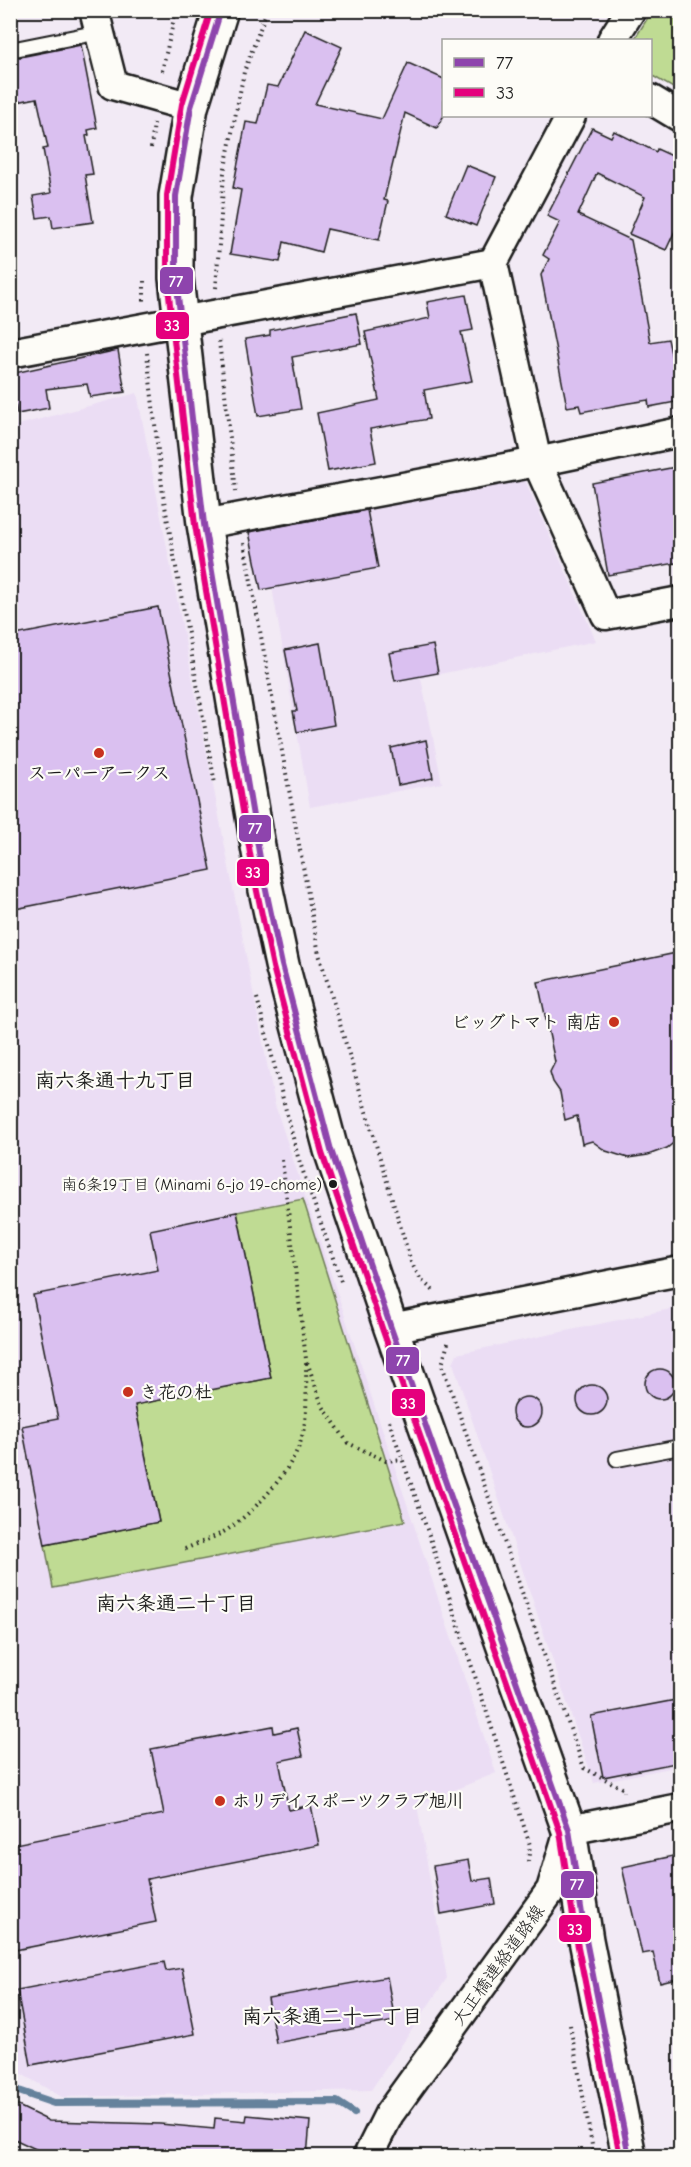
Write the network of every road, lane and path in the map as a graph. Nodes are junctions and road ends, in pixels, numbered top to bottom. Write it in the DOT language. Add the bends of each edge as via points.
graph roads {
  1 [pos="221,10"];
  2 [pos="267,10"];
  3 [pos="631,10"];
  4 [pos="97,21"];
  5 [pos="613,39"];
  6 [pos="10,50"];
  7 [pos="652,100"];
  8 [pos="191,107"];
  9 [pos="570,117"];
  10 [pos="681,117"];
  11 [pos="493,263"];
  12 [pos="216,314"];
  13 [pos="180,323"];
  14 [pos="10,353"];
  15 [pos="681,432"];
  16 [pos="537,462"];
  17 [pos="239,518"];
  18 [pos="204,524"];
  19 [pos="681,601"];
  20 [pos="282,1160"];
  21 [pos="681,1271"];
  22 [pos="441,1319"];
  23 [pos="390,1328"];
  24 [pos="306,1359"];
  25 [pos="681,1448"];
  26 [pos="436,1454"];
  27 [pos="617,1459"];
  28 [pos="184,1549"];
  29 [pos="681,1809"];
  30 [pos="629,1819"];
  31 [pos="569,1830"];
  32 [pos="568,2018"];
  33 [pos="368,2157"];
  34 [pos="594,2157"];
  35 [pos="628,2157"];
  1 -- 8 [label="street"];
  2 -- 12 [label="path" via="244,72 224,173"];
  3 -- 5 [label="street"];
  4 -- 6 [label="lane"];
  4 -- 8 [label="street" via="114,85"];
  7 -- 10 [label="street"];
  8 -- 13 [label="street" via="176,196"];
  9 -- 11 [label="street"];
  11 -- 12 [label="street"];
  11 -- 16 [label="street"];
  12 -- 13 [label="street"];
  12 -- 17 [label="path"];
  13 -- 14 [label="street"];
  13 -- 18 [label="street"];
  15 -- 16 [label="street"];
  16 -- 17 [label="street"];
  16 -- 19 [label="street" via="606,615"];
  17 -- 18 [label="street"];
  17 -- 22 [label="path" via="319,954 411,1262 421,1280 435,1291"];
  18 -- 23 [label="street" via="263,876 282,965 331,1150"];
  20 -- 24 [label="path"];
  21 -- 22 [label="street"];
  22 -- 23 [label="street"];
  22 -- 30 [label="path" via="449,1346 442,1365 584,1768 624,1789"];
  23 -- 26 [label="street"];
  24 -- 26 [label="path" via="322,1405 348,1443 386,1461"];
  24 -- 28 [label="path" via="305,1416 299,1446 279,1478 256,1506 227,1530"];
  25 -- 27 [label="lane"];
  26 -- 31 [label="street"];
  29 -- 30 [label="street"];
  30 -- 31 [label="street"];
  31 -- 33 [label="street, 大正橋連絡道路線" via="551,1890 389,2114"];
  31 -- 35 [label="street"];
  32 -- 34 [label="path"];
}
